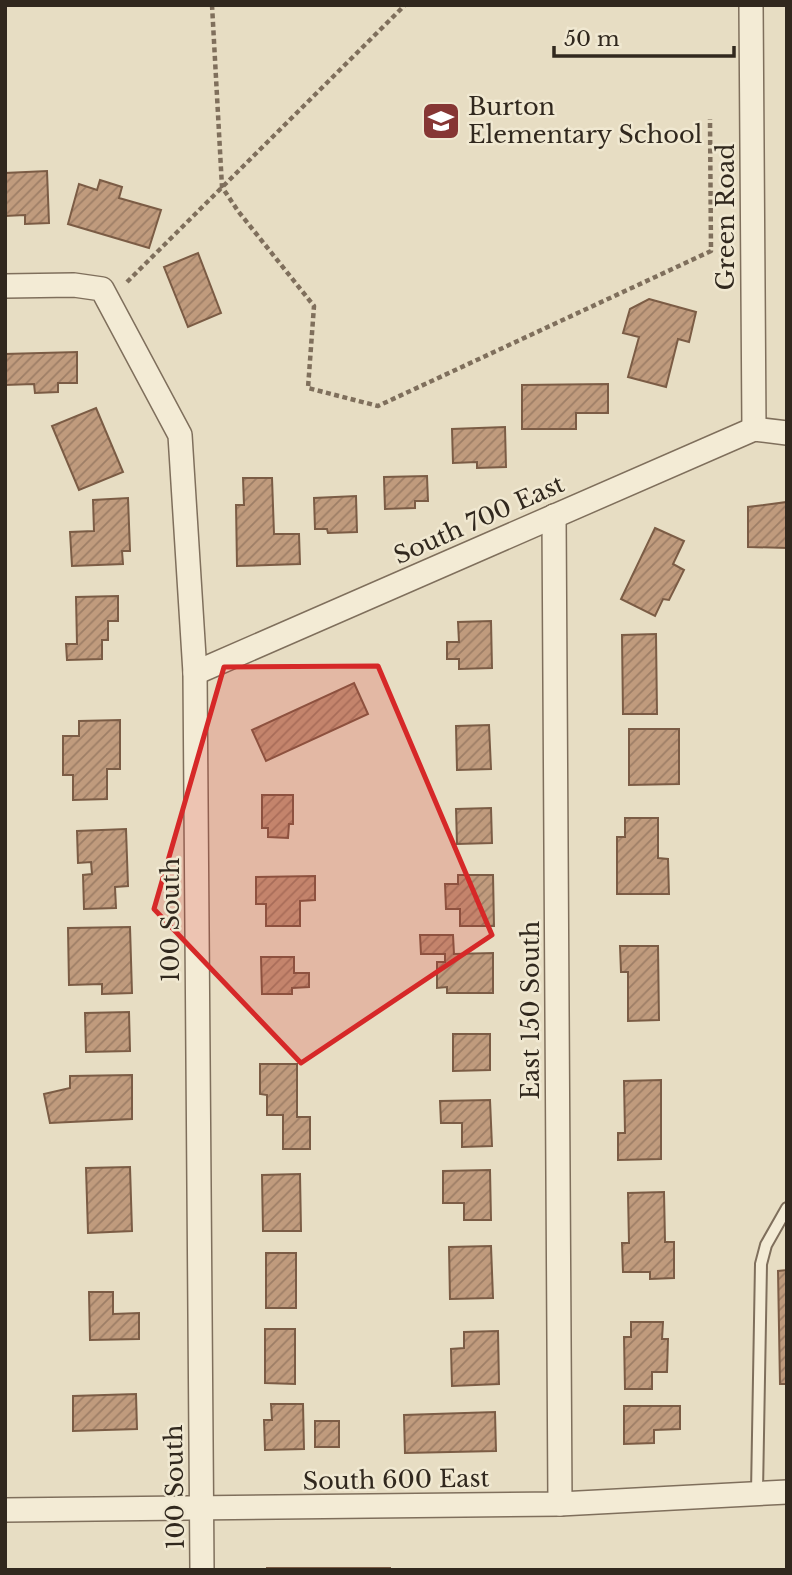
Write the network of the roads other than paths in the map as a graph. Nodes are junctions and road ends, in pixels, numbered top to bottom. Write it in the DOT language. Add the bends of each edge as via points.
graph roads {
  1 [pos="751,5"];
  2 [pos="5,286"];
  3 [pos="754,429"];
  4 [pos="787,433"];
  5 [pos="554,516"];
  6 [pos="195,673"];
  7 [pos="787,1208"];
  8 [pos="757,1492"];
  9 [pos="787,1492"];
  10 [pos="560,1504"];
  11 [pos="201,1508"];
  12 [pos="5,1510"];
  13 [pos="202,1570"];
  1 -- 3 [label="street, Green Road"];
  2 -- 6 [label="street, 100 South" via="102,289 180,435"];
  3 -- 4 [label="street"];
  3 -- 5 [label="street, South 700 East"];
  5 -- 6 [label="street, South 700 East"];
  5 -- 10 [label="street, East 150 South"];
  6 -- 11 [label="street, 100 South"];
  7 -- 8 [label="lane" via="761,1264"];
  8 -- 9 [label="street, South 600 East"];
  8 -- 10 [label="street, South 600 East"];
  10 -- 11 [label="street, South 600 East"];
  11 -- 12 [label="street, South 600 East"];
  11 -- 13 [label="street, 100 South"];
}
